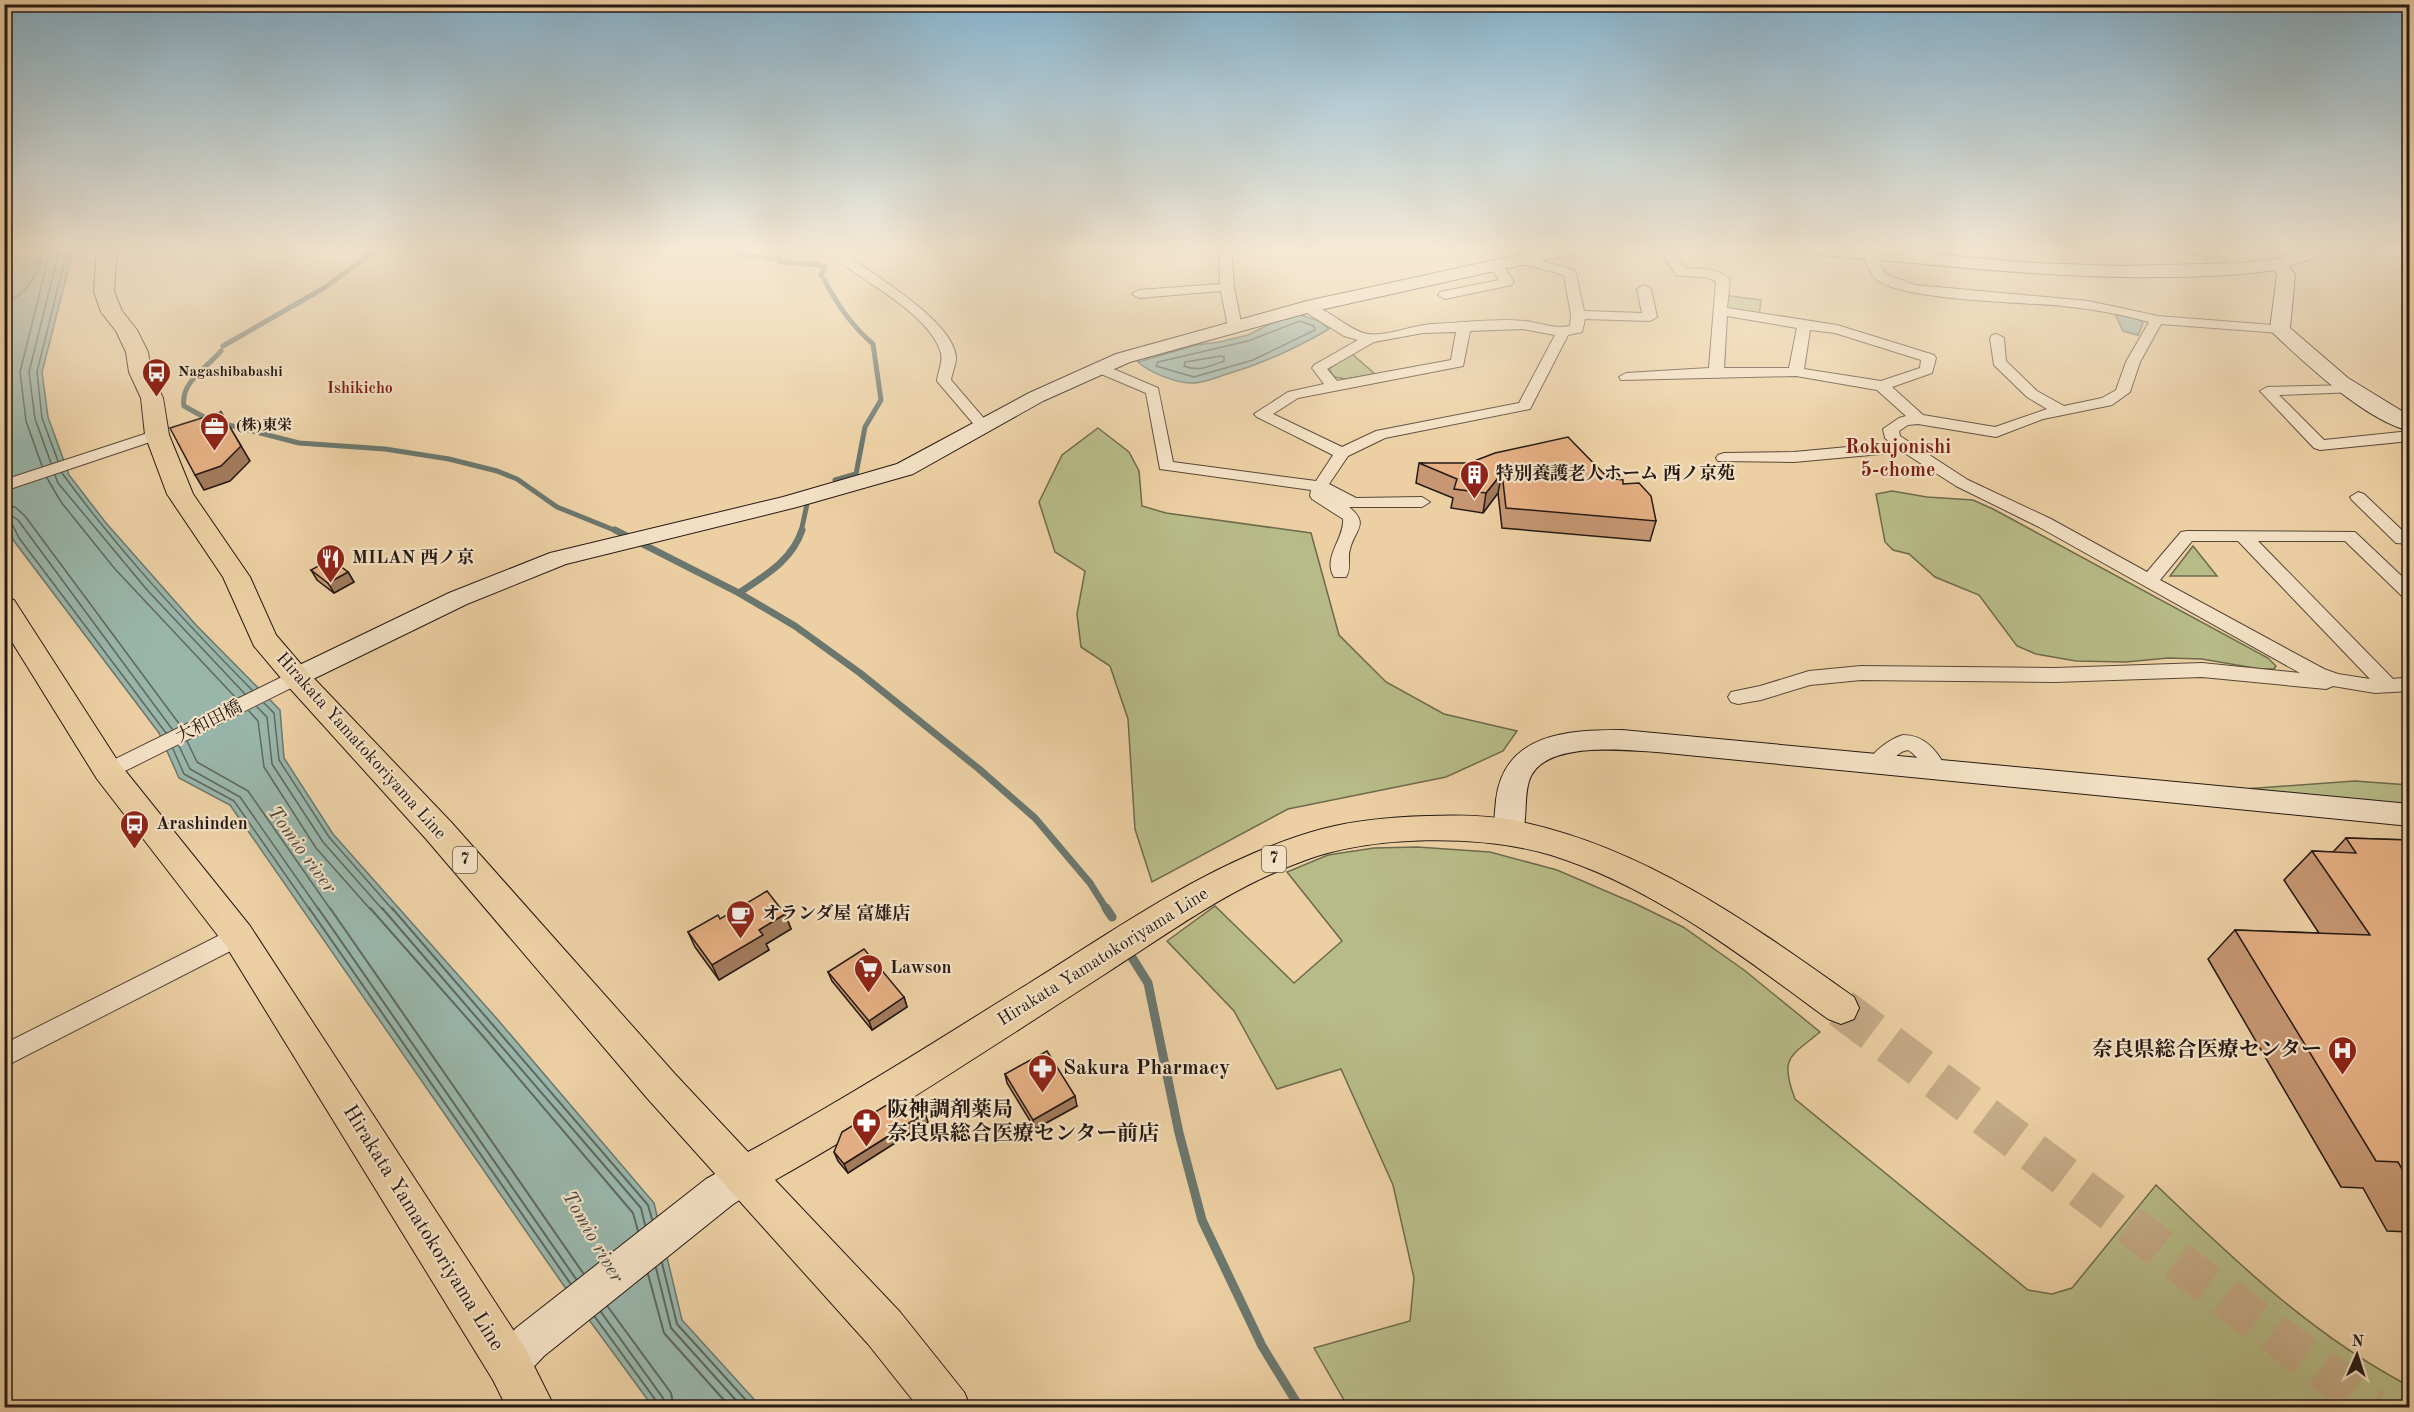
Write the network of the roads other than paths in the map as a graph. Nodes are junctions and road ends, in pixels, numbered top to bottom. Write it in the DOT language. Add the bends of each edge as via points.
graph roads {
  1 [pos="113,313"];
  2 [pos="918,313"];
  3 [pos="1232,313"];
  4 [pos="1286,313"];
  5 [pos="1317,313"];
  6 [pos="1649,313"];
  7 [pos="1720,313"];
  8 [pos="1731,313"];
  9 [pos="2129,313"];
  10 [pos="2282,313"];
  11 [pos="1578,315"];
  12 [pos="2157,320"];
  13 [pos="1804,325"];
  14 [pos="1235,327"];
  15 [pos="1464,327"];
  16 [pos="2280,329"];
  17 [pos="1563,332"];
  18 [pos="1997,338"];
  19 [pos="1370,339"];
  20 [pos="1099,368"];
  21 [pos="1716,372"];
  22 [pos="1796,372"];
  23 [pos="1626,377"];
  24 [pos="1333,386"];
  25 [pos="1882,386"];
  26 [pos="2351,389"];
  27 [pos="2060,410"];
  28 [pos="1917,419"];
  29 [pos="982,425"];
  30 [pos="2409,425"];
  31 [pos="157,435"];
  32 [pos="2409,436"];
  33 [pos="1903,447"];
  34 [pos="1342,453"];
  35 [pos="1724,458"];
  36 [pos="4,486"];
  37 [pos="1320,486"];
  38 [pos="2358,497"];
  39 [pos="1422,502"];
  40 [pos="2243,536"];
  41 [pos="2409,539"];
  42 [pos="1340,573"];
  43 [pos="2149,582"];
  44 [pos="2409,594"];
  45 [pos="4,606"];
  46 [pos="2335,682"];
  47 [pos="286,683"];
  48 [pos="2409,684"];
  49 [pos="2388,686"];
  50 [pos="1738,697"];
  51 [pos="108,771"];
  52 [pos="2409,815"];
  53 [pos="1509,832"];
  54 [pos="238,936"];
  55 [pos="1841,1008"];
  56 [pos="4,1056"];
  57 [pos="732,1184"];
  58 [pos="519,1353"];
  59 [pos="532,1407"];
  60 [pos="948,1407"];
  1 -- 31 [label="main road, Hirakata Yamatokoriyama Line / 7" via="137,352 140,372 152,398"];
  2 -- 29 [label="street" via="944,343 949,359 945,381"];
  3 -- 14 [label="street"];
  4 -- 14 [label="street"];
  5 -- 19 [label="street" via="1349,333"];
  6 -- 11 [label="street" via="1650,317"];
  7 -- 21 [label="street"];
  8 -- 13 [label="street"];
  9 -- 12 [label="street"];
  10 -- 16 [label="street"];
  11 -- 17 [label="street" via="1576,329"];
  12 -- 16 [label="street"];
  12 -- 27 [label="street" via="2133,362 2123,392 2108,402"];
  13 -- 22 [label="street"];
  13 -- 25 [label="street" via="1837,329 1929,358 1927,370"];
  14 -- 20 [label="street"];
  15 -- 17 [label="street" via="1523,324"];
  15 -- 19 [label="street" via="1423,329"];
  15 -- 24 [label="street" via="1458,363"];
  16 -- 26 [label="street"];
  17 -- 34 [label="street" via="1525,406 1381,434"];
  18 -- 27 [label="street" via="1999,362 2032,394"];
  19 -- 24 [label="street" via="1319,368"];
  20 -- 29 [label="street"];
  20 -- 37 [label="street" via="1153,391 1166,466"];
  21 -- 22 [label="street"];
  21 -- 23 [label="street"];
  22 -- 25 [label="street"];
  24 -- 34 [label="street" via="1293,396 1262,414"];
  25 -- 28 [label="street"];
  26 -- 30 [label="street"];
  26 -- 32 [label="street" via="2267,391 2320,445"];
  27 -- 28 [label="street" via="1996,432"];
  28 -- 33 [label="street" via="1891,429 1893,438"];
  29 -- 47 [label="street" via="905,469 528,568"];
  31 -- 36 [label="street"];
  31 -- 47 [label="main road, Hirakata Yamatokoriyama Line / 7" via="180,494 236,577"];
  33 -- 35 [label="street" via="1794,457"];
  33 -- 43 [label="street" via="1962,483 2045,523"];
  34 -- 37 [label="street"];
  37 -- 39 [label="street" via="1353,503"];
  37 -- 42 [label="street" via="1318,496 1351,517 1352,526 1341,549"];
  38 -- 41 [label="street" via="2402,539"];
  40 -- 43 [label="street" via="2187,536"];
  40 -- 44 [label="street" via="2349,536"];
  40 -- 49 [label="street"];
  43 -- 46 [label="street"];
  45 -- 51 [label="main road, Hirakata Yamatokoriyama Line"];
  46 -- 49 [label="street"];
  46 -- 50 [label="street" via="2202,670 2055,675 1862,673 1809,678"];
  47 -- 51 [label="street, 大和田橋"];
  47 -- 57 [label="main road, Hirakata Yamatokoriyama Line / 7" via="439,831 661,1086"];
  48 -- 49 [label="street"];
  51 -- 54 [label="main road, Hirakata Yamatokoriyama Line"];
  52 -- 53 [label="street" via="1601,739 1562,744 1537,753 1519,770 1512,790"];
  53 -- 55 [label="main road, Hirakata Yamatokoriyama Line / 7" via="1574,849 1643,877 1716,918"];
  53 -- 57 [label="main road, Hirakata Yamatokoriyama Line / 7" via="1387,831 1324,841 1265,862 1175,909 809,1140"];
  54 -- 56 [label="street"];
  54 -- 58 [label="main road, Hirakata Yamatokoriyama Line"];
  57 -- 58 [label="street"];
  57 -- 60 [label="main road, Hirakata Yamatokoriyama Line / 7" via="884,1328"];
  58 -- 59 [label="main road, Hirakata Yamatokoriyama Line"];
}
